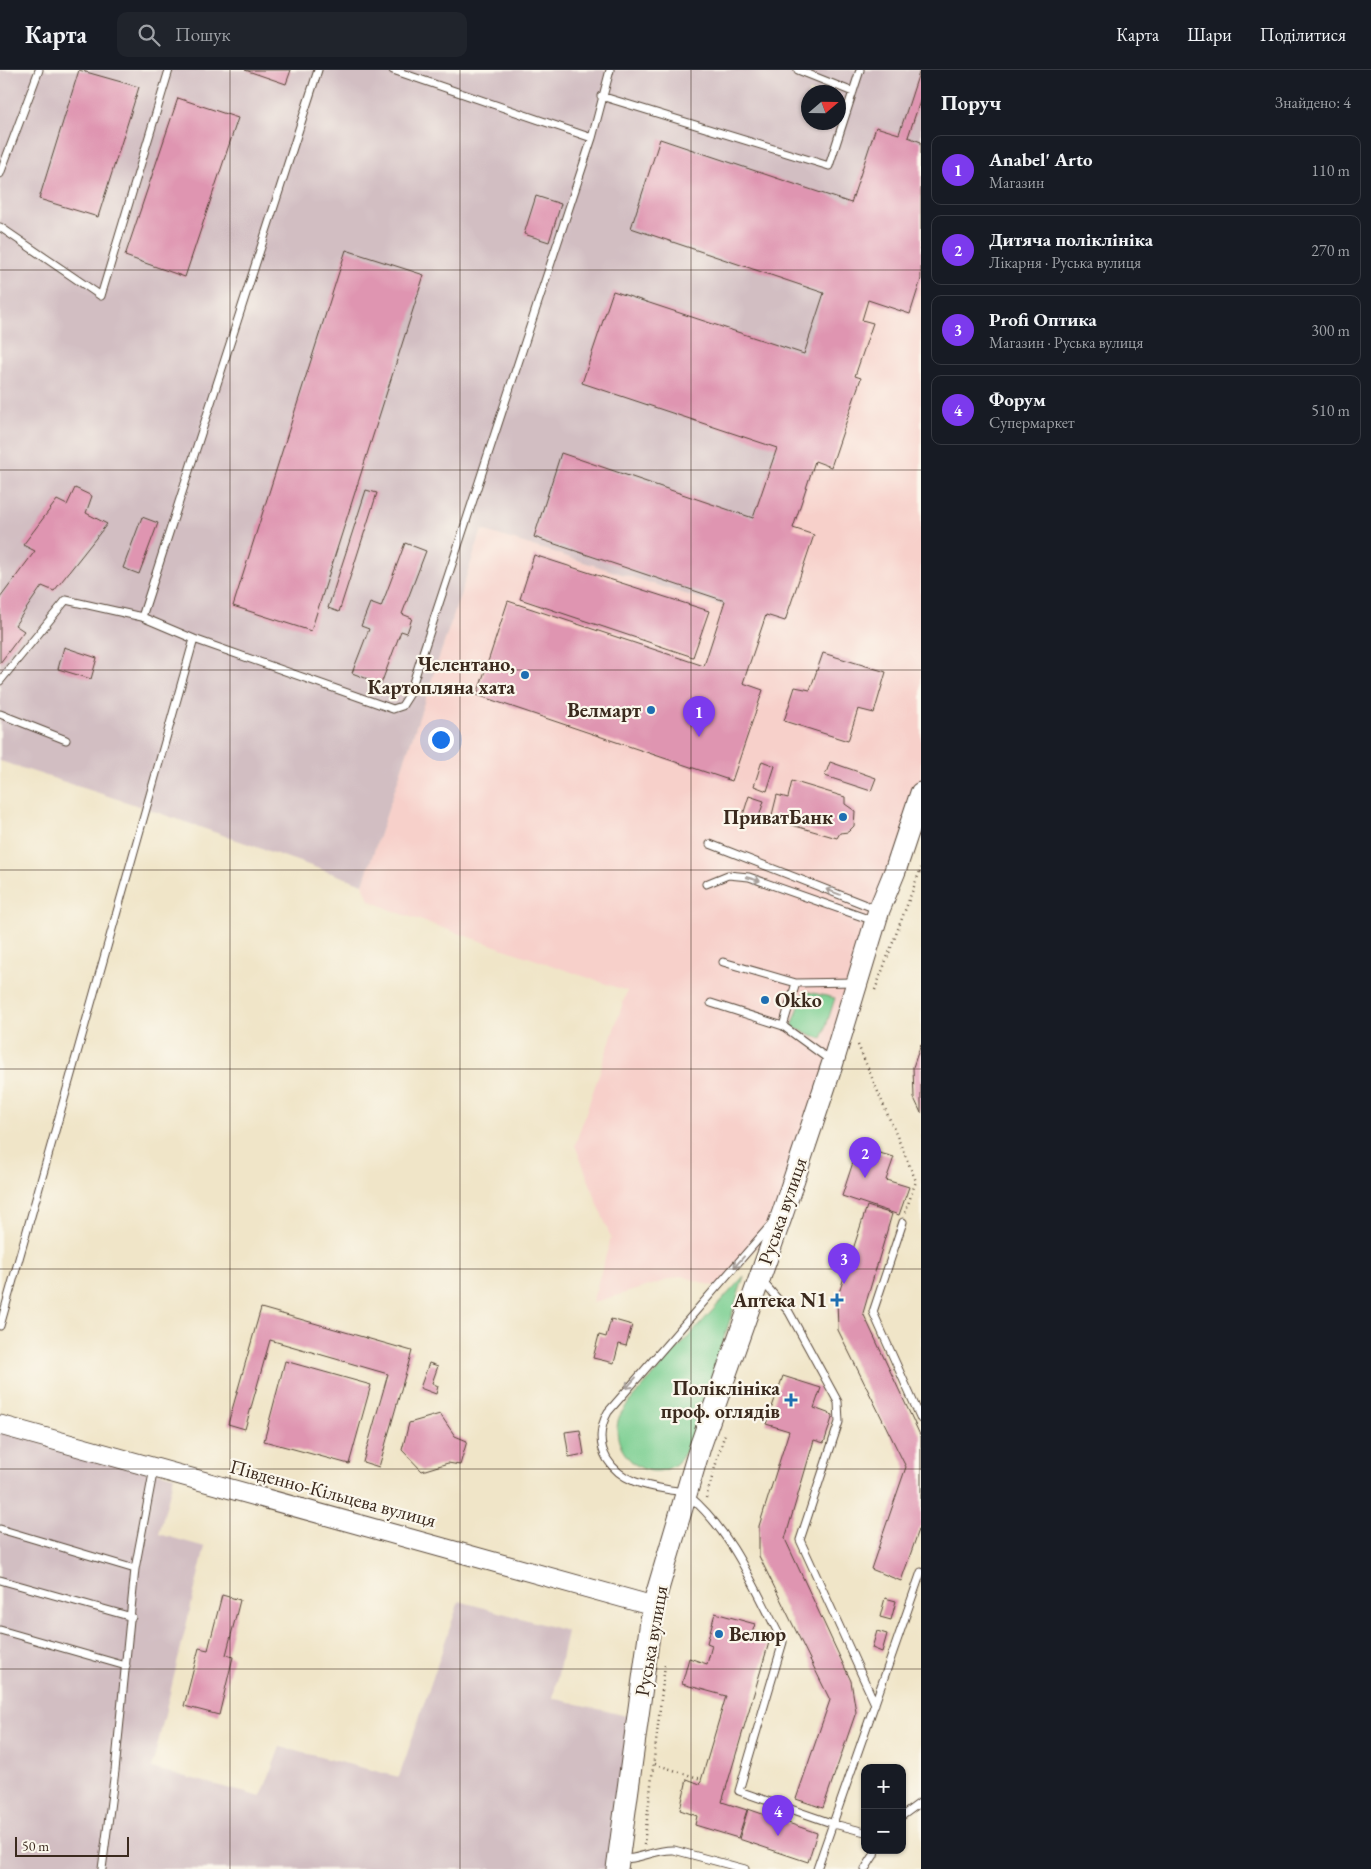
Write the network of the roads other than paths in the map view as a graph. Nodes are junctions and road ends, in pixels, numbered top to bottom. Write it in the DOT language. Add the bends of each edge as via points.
graph roads {
  1 [pos="39,70"];
  2 [pos="169,70"];
  3 [pos="318,70"];
  4 [pos="393,70"];
  5 [pos="610,70"];
  6 [pos="798,70"];
  7 [pos="860,70"];
  8 [pos="853,92"];
  9 [pos="601,96"];
  10 [pos="592,138"];
  11 [pos="0,174"];
  12 [pos="0,227"];
  13 [pos="142,617"];
  14 [pos="194,639"];
  15 [pos="0,681"];
  16 [pos="0,714"];
  17 [pos="66,740"];
  18 [pos="921,793"];
  19 [pos="710,844"];
  20 [pos="706,884"];
  21 [pos="877,916"];
  22 [pos="723,962"];
  23 [pos="858,982"];
  24 [pos="796,983"];
  25 [pos="711,1003"];
  26 [pos="783,1026"];
  27 [pos="833,1062"];
  28 [pos="783,1212"];
  29 [pos="903,1222"];
  30 [pos="758,1277"];
  31 [pos="0,1326"];
  32 [pos="921,1419"];
  33 [pos="0,1425"];
  34 [pos="154,1468"];
  35 [pos="686,1493"];
  36 [pos="0,1529"];
  37 [pos="135,1569"];
  38 [pos="921,1572"];
  39 [pos="0,1580"];
  40 [pos="653,1606"];
  41 [pos="132,1617"];
  42 [pos="0,1630"];
  43 [pos="126,1666"];
  44 [pos="875,1704"];
  45 [pos="921,1802"];
  46 [pos="906,1813"];
  47 [pos="834,1824"];
  48 [pos="861,1831"];
  49 [pos="874,1854"];
  50 [pos="618,1864"];
  51 [pos="102,1869"];
  52 [pos="746,1869"];
  53 [pos="817,1869"];
  54 [pos="865,1869"];
  1 -- 11 [label="lane"];
  2 -- 12 [label="lane" via="101,296"];
  3 -- 13 [label="lane"];
  4 -- 10 [label="lane"];
  5 -- 9 [label="lane"];
  6 -- 8 [label="lane"];
  7 -- 8 [label="lane"];
  8 -- 9 [label="lane" via="829,166"];
  9 -- 10 [label="lane"];
  10 -- 14 [label="lane" via="409,694 402,706 394,709"];
  13 -- 14 [label="lane"];
  13 -- 15 [label="lane" via="66,600"];
  14 -- 31 [label="lane"];
  16 -- 17 [label="lane"];
  18 -- 21 [label="main road, Руська вулиця"];
  21 -- 19 [label="lane, one-way"];
  20 -- 21 [label="lane, one-way" via="728,875 749,877"];
  21 -- 23 [label="main road, Руська вулиця"];
  22 -- 24 [label="lane"];
  23 -- 24 [label="lane"];
  23 -- 27 [label="main road, Руська вулиця"];
  24 -- 26 [label="lane"];
  25 -- 26 [label="lane"];
  26 -- 27 [label="lane"];
  27 -- 28 [label="main road, Руська вулиця"];
  28 -- 30 [label="main road, Руська вулиця"];
  28 -- 35 [label="lane, one-way" via="624,1391 602,1423 602,1444 607,1459 623,1476 642,1485"];
  29 -- 32 [label="lane" via="873,1312"];
  30 -- 35 [label="main road, Руська вулиця"];
  30 -- 44 [label="lane" via="789,1312 838,1402 839,1422 800,1540"];
  33 -- 34 [label="street, Південно-Кільцева вулиця"];
  34 -- 37 [label="lane"];
  34 -- 40 [label="street, Південно-Кільцева вулиця"];
  35 -- 40 [label="main road, Руська вулиця"];
  35 -- 47 [label="lane" via="722,1530 783,1642 739,1791"];
  36 -- 37 [label="lane"];
  37 -- 41 [label="lane"];
  38 -- 44 [label="lane"];
  39 -- 41 [label="lane"];
  40 -- 50 [label="main road, Руська вулиця"];
  41 -- 43 [label="lane"];
  42 -- 43 [label="lane"];
  43 -- 51 [label="lane"];
  44 -- 47 [label="lane"];
  45 -- 46 [label="lane"];
  47 -- 48 [label="lane"];
  47 -- 53 [label="lane"];
  49 -- 54 [label="lane"];
  50 -- 52 [label="lane" via="661,1849"];
}
